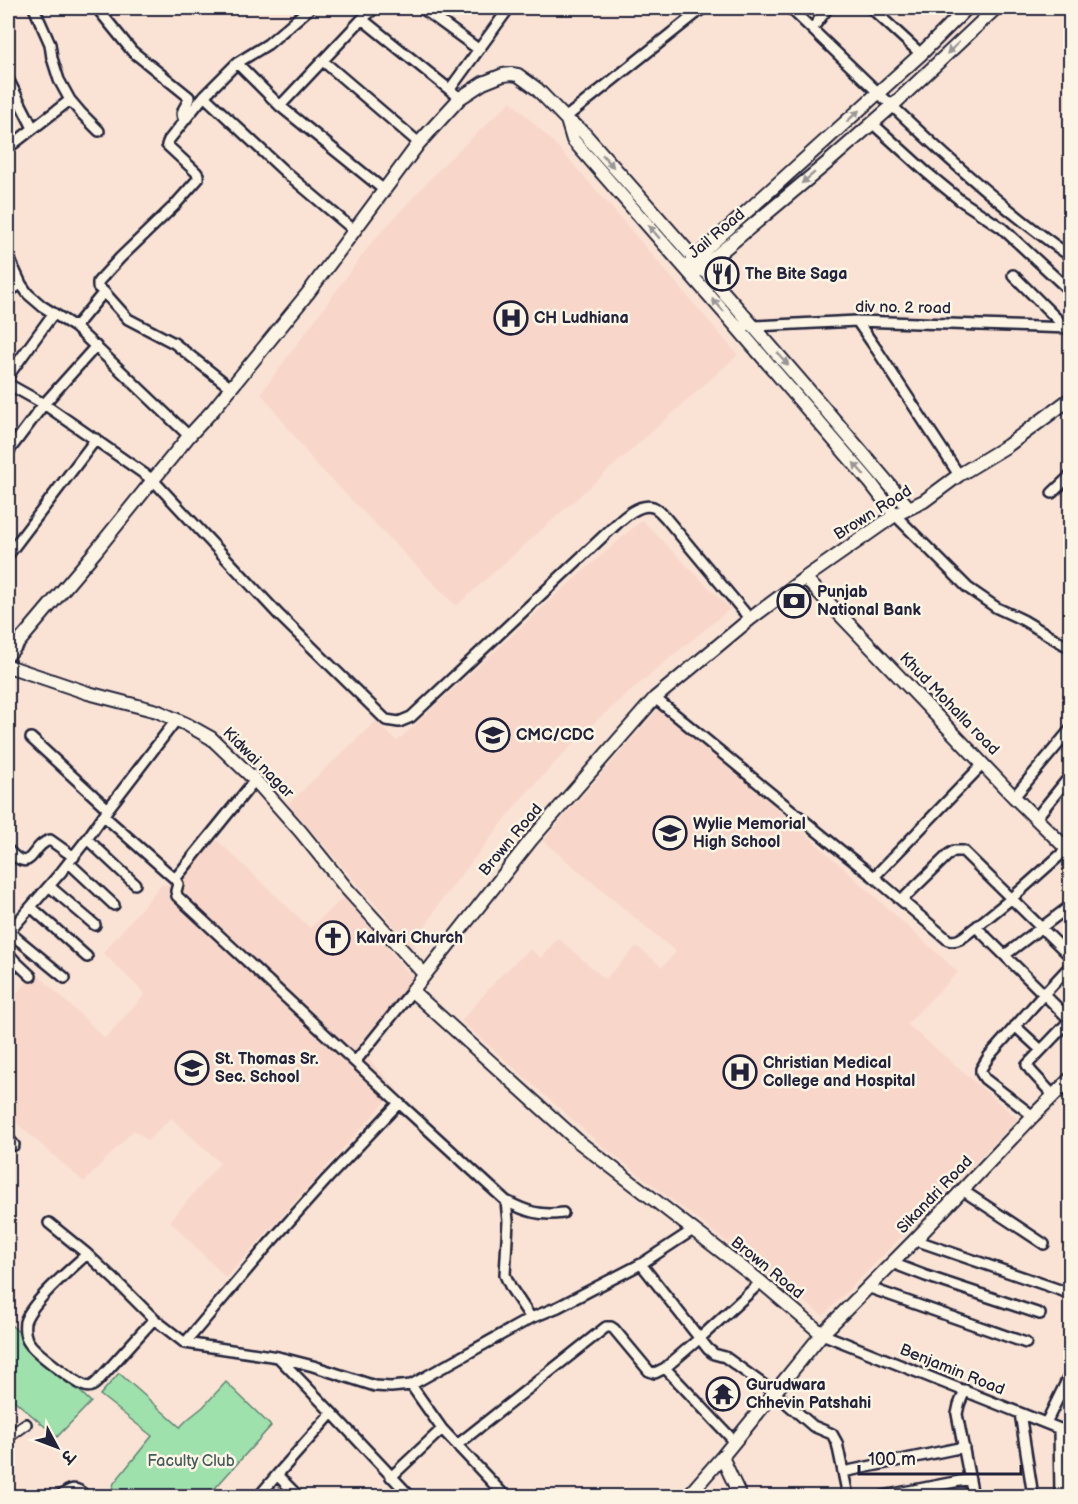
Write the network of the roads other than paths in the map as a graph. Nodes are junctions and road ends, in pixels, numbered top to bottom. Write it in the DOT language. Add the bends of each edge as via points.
graph roads {
  1 [pos="34,8"];
  2 [pos="97,8"];
  3 [pos="310,8"];
  4 [pos="375,8"];
  5 [pos="422,8"];
  6 [pos="509,8"];
  7 [pos="703,8"];
  8 [pos="790,8"];
  9 [pos="828,8"];
  10 [pos="871,8"];
  11 [pos="996,8"];
  12 [pos="961,9"];
  13 [pos="362,19"];
  14 [pos="812,29"];
  15 [pos="478,49"];
  16 [pos="921,54"];
  17 [pos="322,61"];
  18 [pos="237,63"];
  19 [pos="8,79"];
  20 [pos="450,89"];
  21 [pos="878,93"];
  22 [pos="204,96"];
  23 [pos="460,98"];
  24 [pos="70,100"];
  25 [pos="280,106"];
  26 [pos="891,106"];
  27 [pos="566,119"];
  28 [pos="184,120"];
  29 [pos="872,123"];
  30 [pos="33,128"];
  31 [pos="99,131"];
  32 [pos="419,143"];
  33 [pos="8,148"];
  34 [pos="816,150"];
  35 [pos="827,163"];
  36 [pos="384,190"];
  37 [pos="355,231"];
  38 [pos="8,255"];
  39 [pos="1071,256"];
  40 [pos="693,268"];
  41 [pos="1013,275"];
  42 [pos="21,284"];
  43 [pos="1071,291"];
  44 [pos="8,292"];
  45 [pos="104,292"];
  46 [pos="53,314"];
  47 [pos="857,321"];
  48 [pos="735,325"];
  49 [pos="754,326"];
  50 [pos="75,327"];
  51 [pos="1068,328"];
  52 [pos="96,346"];
  53 [pos="8,376"];
  54 [pos="8,384"];
  55 [pos="231,388"];
  56 [pos="1071,399"];
  57 [pos="44,404"];
  58 [pos="189,436"];
  59 [pos="96,439"];
  60 [pos="8,452"];
  61 [pos="959,475"];
  62 [pos="1071,476"];
  63 [pos="153,480"];
  64 [pos="1052,493"];
  65 [pos="909,508"];
  66 [pos="895,515"];
  67 [pos="8,555"];
  68 [pos="805,578"];
  69 [pos="750,619"];
  70 [pos="1071,648"];
  71 [pos="8,655"];
  72 [pos="8,666"];
  73 [pos="655,698"];
  74 [pos="177,719"];
  75 [pos="1071,730"];
  76 [pos="31,738"];
  77 [pos="983,764"];
  78 [pos="1071,776"];
  79 [pos="255,780"];
  80 [pos="1014,797"];
  81 [pos="106,812"];
  82 [pos="1036,818"];
  83 [pos="87,840"];
  84 [pos="8,850"];
  85 [pos="1069,851"];
  86 [pos="71,860"];
  87 [pos="874,877"];
  88 [pos="175,879"];
  89 [pos="135,884"];
  90 [pos="49,886"];
  91 [pos="1012,898"];
  92 [pos="902,900"];
  93 [pos="114,904"];
  94 [pos="1071,906"];
  95 [pos="31,907"];
  96 [pos="95,926"];
  97 [pos="976,927"];
  98 [pos="1041,928"];
  99 [pos="8,932"];
  100 [pos="8,953"];
  101 [pos="1005,956"];
  102 [pos="1071,956"];
  103 [pos="87,957"];
  104 [pos="15,961"];
  105 [pos="1071,966"];
  106 [pos="8,969"];
  107 [pos="424,974"];
  108 [pos="31,976"];
  109 [pos="65,978"];
  110 [pos="412,991"];
  111 [pos="1044,994"];
  112 [pos="1015,1026"];
  113 [pos="1041,1050"];
  114 [pos="355,1062"];
  115 [pos="1069,1084"];
  116 [pos="1054,1096"];
  117 [pos="399,1103"];
  118 [pos="1033,1116"];
  119 [pos="962,1190"];
  120 [pos="506,1202"];
  121 [pos="563,1213"];
  122 [pos="49,1223"];
  123 [pos="693,1230"];
  124 [pos="915,1240"];
  125 [pos="1044,1244"];
  126 [pos="87,1254"];
  127 [pos="892,1263"];
  128 [pos="641,1264"];
  129 [pos="761,1282"];
  130 [pos="867,1287"];
  131 [pos="1071,1295"];
  132 [pos="1040,1314"];
  133 [pos="531,1318"];
  134 [pos="154,1319"];
  135 [pos="822,1334"];
  136 [pos="700,1338"];
  137 [pos="184,1343"];
  138 [pos="1026,1343"];
  139 [pos="278,1357"];
  140 [pos="665,1368"];
  141 [pos="1071,1374"];
  142 [pos="411,1385"];
  143 [pos="965,1390"];
  144 [pos="775,1393"];
  145 [pos="332,1413"];
  146 [pos="1020,1413"];
  147 [pos="1046,1423"];
  148 [pos="26,1424"];
  149 [pos="442,1429"];
  150 [pos="1059,1429"];
  151 [pos="1071,1433"];
  152 [pos="8,1437"];
  153 [pos="735,1442"];
  154 [pos="457,1445"];
  155 [pos="964,1447"];
  156 [pos="722,1457"];
  157 [pos="843,1472"];
  158 [pos="277,1475"];
  159 [pos="391,1477"];
  160 [pos="970,1479"];
  161 [pos="60,1497"];
  162 [pos="85,1497"];
  163 [pos="259,1497"];
  164 [pos="298,1497"];
  165 [pos="410,1497"];
  166 [pos="504,1497"];
  167 [pos="688,1497"];
  168 [pos="740,1497"];
  169 [pos="848,1497"];
  170 [pos="883,1497"];
  171 [pos="974,1497"];
  172 [pos="1033,1497"];
  173 [pos="1060,1497"];
  1 -- 24 [label="street"];
  2 -- 28 [label="street" via="132,51 189,97 183,110"];
  3 -- 18 [label="street" via="268,44"];
  4 -- 13 [label="street"];
  5 -- 15 [label="street"];
  6 -- 15 [label="street"];
  7 -- 27 [label="street"];
  8 -- 14 [label="street"];
  9 -- 14 [label="street"];
  10 -- 16 [label="street"];
  11 -- 26 [label="street, Jail Road, one-way"];
  12 -- 16 [label="street, Jail Road"];
  13 -- 17 [label="street"];
  13 -- 20 [label="street"];
  14 -- 21 [label="street"];
  15 -- 20 [label="street"];
  16 -- 21 [label="street, Jail Road"];
  17 -- 25 [label="street"];
  17 -- 32 [label="street"];
  18 -- 22 [label="street"];
  18 -- 25 [label="street"];
  19 -- 30 [label="street"];
  20 -- 23 [label="street"];
  21 -- 26 [label="street"];
  34 -- 21 [label="street, Jail Road, one-way"];
  22 -- 28 [label="street"];
  22 -- 37 [label="street"];
  23 -- 27 [label="street" via="502,75 518,75"];
  23 -- 32 [label="street"];
  24 -- 30 [label="street"];
  24 -- 31 [label="street"];
  25 -- 36 [label="street"];
  26 -- 29 [label="street, Jail Road"];
  26 -- 39 [label="street" via="1008,209"];
  27 -- 40 [label="street" via="582,131"];
  28 -- 45 [label="street" via="167,144 196,171 198,179 98,282"];
  29 -- 35 [label="street, Jail Road"];
  29 -- 43 [label="street" via="960,201 1002,228"];
  30 -- 33 [label="street"];
  32 -- 36 [label="street"];
  34 -- 35 [label="street"];
  34 -- 40 [label="street, Jail Road"];
  35 -- 40 [label="street, Jail Road, one-way"];
  36 -- 37 [label="street"];
  37 -- 55 [label="street"];
  38 -- 42 [label="street"];
  48 -- 40 [label="street, Jail Road, one-way"];
  40 -- 49 [label="street"];
  41 -- 51 [label="street"];
  42 -- 44 [label="street"];
  42 -- 46 [label="street"];
  45 -- 50 [label="street"];
  45 -- 55 [label="street" via="128,319 174,343"];
  46 -- 50 [label="street"];
  46 -- 53 [label="street"];
  47 -- 49 [label="street, div no. 2 road"];
  47 -- 51 [label="street, div no. 2 road"];
  47 -- 61 [label="street"];
  48 -- 49 [label="street, div no. 2 road"];
  66 -- 48 [label="street, Jail Road, one-way"];
  49 -- 65 [label="street, one-way"];
  50 -- 52 [label="street"];
  52 -- 57 [label="street"];
  52 -- 58 [label="street"];
  54 -- 57 [label="street"];
  55 -- 58 [label="street"];
  56 -- 61 [label="street, Brown Road"];
  57 -- 59 [label="street"];
  57 -- 60 [label="street"];
  58 -- 63 [label="street"];
  59 -- 63 [label="street"];
  59 -- 67 [label="street"];
  61 -- 65 [label="street, Brown Road"];
  62 -- 64 [label="street"];
  63 -- 69 [label="street" via="279,615 380,715 393,722 411,717 610,530 640,507 656,508 665,517"];
  63 -- 71 [label="street"];
  65 -- 66 [label="street, Brown Road"];
  66 -- 68 [label="street, Brown Road"];
  66 -- 70 [label="street" via="968,588"];
  68 -- 69 [label="street, Brown Road"];
  68 -- 77 [label="street, Khud Mohalla road"];
  69 -- 73 [label="street, Brown Road"];
  72 -- 74 [label="street, Kidwai nagar"];
  73 -- 87 [label="street"];
  73 -- 107 [label="street, Brown Road" via="531,840"];
  74 -- 79 [label="street, Kidwai nagar" via="211,738"];
  74 -- 81 [label="street"];
  75 -- 80 [label="street"];
  76 -- 81 [label="street"];
  77 -- 80 [label="street, Khud Mohalla road"];
  77 -- 87 [label="street"];
  78 -- 82 [label="street"];
  79 -- 88 [label="street"];
  79 -- 107 [label="street, Kidwai nagar"];
  80 -- 82 [label="street, Khud Mohalla road"];
  81 -- 83 [label="street"];
  81 -- 88 [label="street"];
  82 -- 85 [label="street, Khud Mohalla road"];
  83 -- 86 [label="street"];
  83 -- 89 [label="street"];
  84 -- 86 [label="street" via="16,858 29,860 50,840"];
  85 -- 91 [label="street"];
  86 -- 90 [label="street"];
  86 -- 93 [label="street"];
  87 -- 92 [label="street"];
  88 -- 114 [label="street" via="177,896"];
  90 -- 95 [label="street"];
  90 -- 96 [label="street"];
  91 -- 92 [label="street" via="968,854 959,850 940,861"];
  91 -- 97 [label="street"];
  91 -- 98 [label="street"];
  92 -- 97 [label="street" via="951,941 958,941"];
  94 -- 98 [label="street"];
  95 -- 99 [label="street"];
  95 -- 103 [label="street"];
  97 -- 101 [label="street"];
  98 -- 101 [label="street"];
  98 -- 102 [label="street"];
  99 -- 109 [label="street"];
  100 -- 104 [label="street"];
  101 -- 111 [label="street"];
  104 -- 106 [label="street"];
  104 -- 108 [label="street"];
  105 -- 111 [label="street"];
  107 -- 110 [label="street, Brown Road"];
  110 -- 114 [label="street"];
  110 -- 123 [label="street, Brown Road" via="579,1142"];
  111 -- 112 [label="street"];
  111 -- 113 [label="street" via="1071,1020"];
  112 -- 113 [label="street"];
  112 -- 118 [label="street" via="982,1065 981,1073"];
  113 -- 116 [label="street" via="1028,1068"];
  114 -- 117 [label="street"];
  115 -- 116 [label="street, Sikandri Road"];
  116 -- 118 [label="street, Sikandri Road"];
  117 -- 120 [label="street"];
  117 -- 137 [label="street" via="319,1187"];
  118 -- 119 [label="street, Sikandri Road"];
  119 -- 124 [label="street, Sikandri Road"];
  119 -- 125 [label="street"];
  120 -- 121 [label="street" via="526,1211"];
  120 -- 133 [label="street" via="506,1275"];
  122 -- 126 [label="street"];
  123 -- 128 [label="street"];
  123 -- 129 [label="street, Brown Road"];
  124 -- 127 [label="street, Sikandri Road"];
  124 -- 131 [label="street"];
  126 -- 134 [label="street"];
  126 -- 134 [label="street" via="48,1290 31,1312 25,1329 29,1344 79,1383 91,1386"];
  127 -- 130 [label="street, Sikandri Road"];
  127 -- 132 [label="street"];
  128 -- 133 [label="street"];
  128 -- 136 [label="street"];
  129 -- 135 [label="street, Brown Road"];
  129 -- 136 [label="street"];
  130 -- 135 [label="street, Sikandri Road"];
  130 -- 138 [label="street"];
  133 -- 142 [label="street"];
  134 -- 137 [label="street"];
  135 -- 143 [label="street, Benjamin Road"];
  135 -- 144 [label="street, Sikandri Road"];
  136 -- 140 [label="street"];
  136 -- 144 [label="street" via="711,1352 725,1357"];
  137 -- 139 [label="street"];
  139 -- 142 [label="street" via="375,1386"];
  139 -- 145 [label="street"];
  140 -- 153 [label="street"];
  140 -- 154 [label="street" via="655,1373 649,1371 614,1329 606,1327"];
  141 -- 147 [label="street"];
  142 -- 149 [label="street"];
  143 -- 146 [label="street, Benjamin Road"];
  143 -- 155 [label="street" via="957,1414"];
  144 -- 153 [label="street, Sikandri Road"];
  144 -- 157 [label="street" via="813,1426 834,1436"];
  145 -- 158 [label="street"];
  145 -- 159 [label="street"];
  146 -- 147 [label="street, Benjamin Road"];
  146 -- 172 [label="street"];
  147 -- 150 [label="street, Benjamin Road"];
  148 -- 152 [label="street"];
  149 -- 154 [label="street"];
  149 -- 159 [label="street"];
  150 -- 151 [label="street, Benjamin Road"];
  150 -- 173 [label="street"];
  153 -- 156 [label="street, Sikandri Road"];
  154 -- 166 [label="street"];
  155 -- 157 [label="street"];
  155 -- 160 [label="street"];
  156 -- 167 [label="street, Sikandri Road"];
  156 -- 168 [label="street"];
  157 -- 169 [label="street"];
  158 -- 163 [label="street"];
  158 -- 164 [label="street"];
  159 -- 165 [label="street"];
  160 -- 170 [label="street"];
  160 -- 171 [label="street"];
  161 -- 162 [label="street" via="75,1490"];
}
